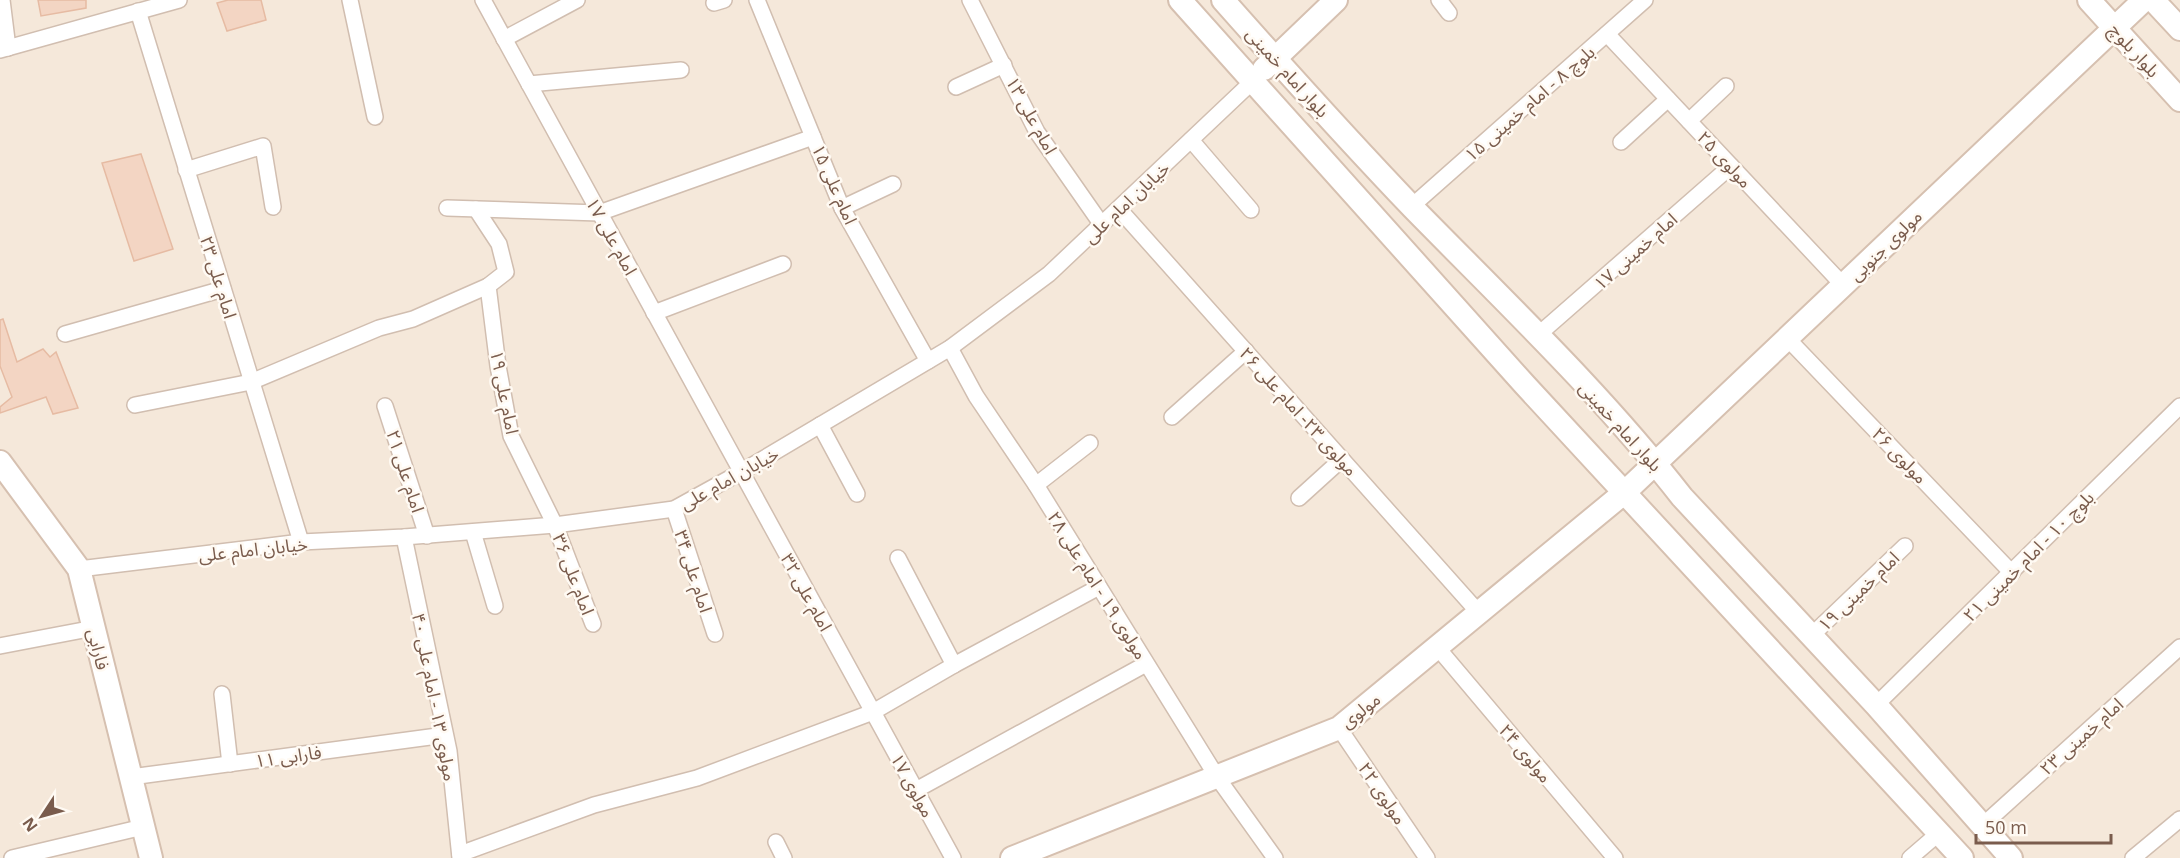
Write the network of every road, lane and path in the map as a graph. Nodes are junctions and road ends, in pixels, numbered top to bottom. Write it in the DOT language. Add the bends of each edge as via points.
graph roads {
  1 [pos="2,0"];
  2 [pos="179,0"];
  3 [pos="350,0"];
  4 [pos="483,0"];
  5 [pos="578,0"];
  6 [pos="757,0"];
  7 [pos="988,0"];
  8 [pos="1180,0"];
  9 [pos="1223,0"];
  10 [pos="1336,0"];
  11 [pos="1438,0"];
  12 [pos="1646,0"];
  13 [pos="2090,0"];
  14 [pos="2144,0"];
  15 [pos="2153,0"];
  16 [pos="973,4"];
  17 [pos="138,11"];
  18 [pos="1449,13"];
  19 [pos="2114,27"];
  20 [pos="2180,29"];
  21 [pos="1607,34"];
  22 [pos="504,39"];
  23 [pos="4,49"];
  24 [pos="1274,57"];
  25 [pos="1004,65"];
  26 [pos="681,70"];
  27 [pos="1253,81"];
  28 [pos="529,84"];
  29 [pos="1726,86"];
  30 [pos="956,87"];
  31 [pos="1668,99"];
  32 [pos="2180,100"];
  33 [pos="375,117"];
  34 [pos="1689,120"];
  35 [pos="813,136"];
  36 [pos="1191,140"];
  37 [pos="1621,142"];
  38 [pos="1731,166"];
  39 [pos="186,170"];
  40 [pos="893,184"];
  41 [pos="1412,206"];
  42 [pos="273,207"];
  43 [pos="447,208"];
  44 [pos="843,208"];
  45 [pos="476,209"];
  46 [pos="1119,209"];
  47 [pos="1251,210"];
  48 [pos="599,213"];
  49 [pos="1102,225"];
  50 [pos="783,264"];
  51 [pos="1843,285"];
  52 [pos="488,286"];
  53 [pos="223,289"];
  54 [pos="654,313"];
  55 [pos="65,334"];
  56 [pos="1538,335"];
  57 [pos="1787,338"];
  58 [pos="950,348"];
  59 [pos="1246,351"];
  60 [pos="928,361"];
  61 [pos="251,382"];
  62 [pos="135,405"];
  63 [pos="385,406"];
  64 [pos="2180,406"];
  65 [pos="1172,417"];
  66 [pos="820,425"];
  67 [pos="1090,443"];
  68 [pos="1342,459"];
  69 [pos="0,462"];
  70 [pos="1655,463"];
  71 [pos="741,472"];
  72 [pos="1036,485"];
  73 [pos="1625,492"];
  74 [pos="857,494"];
  75 [pos="1299,498"];
  76 [pos="674,509"];
  77 [pos="555,525"];
  78 [pos="473,532"];
  79 [pos="427,536"];
  80 [pos="404,537"];
  81 [pos="301,542"];
  82 [pos="1905,546"];
  83 [pos="898,558"];
  84 [pos="79,569"];
  85 [pos="2012,573"];
  86 [pos="1099,587"];
  87 [pos="495,606"];
  88 [pos="1479,613"];
  89 [pos="593,624"];
  90 [pos="94,628"];
  91 [pos="715,634"];
  92 [pos="1811,636"];
  93 [pos="0,646"];
  94 [pos="1437,647"];
  95 [pos="2180,647"];
  96 [pos="1146,664"];
  97 [pos="954,665"];
  98 [pos="222,694"];
  99 [pos="1876,705"];
  100 [pos="873,712"];
  101 [pos="1339,728"];
  102 [pos="445,735"];
  103 [pos="230,764"];
  104 [pos="131,777"];
  105 [pos="1217,777"];
  106 [pos="916,790"];
  107 [pos="2180,819"];
  108 [pos="1982,826"];
  109 [pos="143,827"];
  110 [pos="1939,833"];
  111 [pos="776,842"];
  112 [pos="1036,854"];
  113 [pos="460,856"];
  114 [pos="12,858"];
  115 [pos="151,858"];
  116 [pos="783,858"];
  117 [pos="953,858"];
  118 [pos="1012,858"];
  119 [pos="1275,858"];
  120 [pos="1427,858"];
  121 [pos="1615,858"];
  122 [pos="1910,858"];
  123 [pos="1962,858"];
  124 [pos="2011,858"];
  125 [pos="2133,858"];
  1 -- 23 [label="street"];
  2 -- 17 [label="street"];
  3 -- 33 [label="street"];
  4 -- 22 [label="street, امام علی ۱۷"];
  5 -- 22 [label="street"];
  6 -- 35 [label="street, امام علی ۱۵"];
  7 -- 16 [label="street"];
  8 -- 27 [label="main road, بلوار امام خمینی"];
  9 -- 24 [label="main road, بلوار امام خمینی"];
  10 -- 24 [label="main road"];
  11 -- 18 [label="street"];
  12 -- 21 [label="street, بلوچ ۸ - امام خمینی ۱۵"];
  13 -- 19 [label="main road, بلوار بلوچ"];
  14 -- 19 [label="main road, مولوی جنوبی"];
  15 -- 20 [label="main road"];
  16 -- 25 [label="street, امام علی ۱۳"];
  17 -- 23 [label="street"];
  17 -- 39 [label="street, امام علی ۲۳"];
  19 -- 32 [label="main road, بلوار بلوچ"];
  19 -- 51 [label="main road, مولوی جنوبی"];
  21 -- 31 [label="street, مولوی ۲۵"];
  21 -- 41 [label="street, بلوچ ۸ - امام خمینی ۱۵"];
  22 -- 28 [label="street, امام علی ۱۷"];
  24 -- 27 [label="main road"];
  24 -- 41 [label="main road, بلوار امام خمینی"];
  25 -- 30 [label="street"];
  25 -- 49 [label="street, امام علی ۱۳" via="1037,132"];
  26 -- 28 [label="street"];
  27 -- 36 [label="street, خیابان امام علی"];
  27 -- 73 [label="main road, بلوار امام خمینی"];
  28 -- 48 [label="street, امام علی ۱۷"];
  29 -- 34 [label="street"];
  31 -- 34 [label="street, مولوی ۲۵"];
  31 -- 37 [label="street"];
  34 -- 38 [label="street, مولوی ۲۵"];
  35 -- 44 [label="street, امام علی ۱۵"];
  35 -- 48 [label="street"];
  36 -- 46 [label="street, خیابان امام علی"];
  36 -- 47 [label="street"];
  38 -- 51 [label="street, مولوی ۲۵"];
  38 -- 56 [label="street, امام خمینی ۱۷"];
  39 -- 42 [label="street" via="263,146"];
  39 -- 53 [label="street, امام علی ۲۳"];
  40 -- 44 [label="street"];
  41 -- 56 [label="main road, بلوار امام خمینی"];
  43 -- 45 [label="street"];
  44 -- 60 [label="street, امام علی ۱۵"];
  45 -- 48 [label="street"];
  45 -- 52 [label="street" via="499,244 506,272"];
  46 -- 49 [label="street, خیابان امام علی"];
  46 -- 59 [label="street, مولوی ۲۳- امام علی ۲۶"];
  48 -- 54 [label="street, امام علی ۱۷"];
  49 -- 58 [label="street, خیابان امام علی" via="1049,274"];
  50 -- 54 [label="street"];
  51 -- 57 [label="main road, مولوی جنوبی"];
  52 -- 61 [label="street"];
  52 -- 77 [label="street, امام علی ۱۹" via="511,436"];
  53 -- 55 [label="street"];
  53 -- 61 [label="street, امام علی ۲۳"];
  54 -- 71 [label="street, امام علی ۱۷"];
  56 -- 70 [label="main road, بلوار امام خمینی"];
  57 -- 70 [label="main road, مولوی جنوبی"];
  57 -- 85 [label="street, مولوی ۲۶"];
  58 -- 60 [label="street, خیابان امام علی"];
  58 -- 72 [label="street, مولوی ۱۹ - امام علی ۲۸" via="976,396"];
  59 -- 65 [label="street"];
  59 -- 68 [label="street, مولوی ۲۳- امام علی ۲۶"];
  60 -- 66 [label="street, خیابان امام علی"];
  61 -- 62 [label="street"];
  61 -- 81 [label="street, امام علی ۲۳"];
  63 -- 79 [label="street, امام علی ۲۱"];
  64 -- 85 [label="street, بلوچ ۱۰ - امام خمینی ۲۱"];
  66 -- 71 [label="street, خیابان امام علی"];
  66 -- 74 [label="street"];
  67 -- 72 [label="street"];
  68 -- 75 [label="street"];
  68 -- 88 [label="street, مولوی ۲۳- امام علی ۲۶"];
  69 -- 84 [label="main road, فارابی"];
  70 -- 73 [label="main road, مولوی جنوبی"];
  70 -- 92 [label="main road, بلوار امام خمینی"];
  71 -- 76 [label="street, خیابان امام علی"];
  71 -- 100 [label="street, امام علی ۳۲"];
  72 -- 86 [label="street, مولوی ۱۹ - امام علی ۲۸"];
  73 -- 88 [label="main road, مولوی"];
  73 -- 110 [label="main road, بلوار امام خمینی"];
  76 -- 77 [label="street, خیابان امام علی"];
  76 -- 91 [label="street, امام علی ۳۴"];
  77 -- 78 [label="street, خیابان امام علی"];
  77 -- 89 [label="street, امام علی ۳۶"];
  78 -- 79 [label="street, خیابان امام علی"];
  78 -- 87 [label="street"];
  79 -- 80 [label="street, خیابان امام علی"];
  80 -- 81 [label="street, خیابان امام علی"];
  80 -- 102 [label="street, مولوی ۱۳ - امام علی ۴۰"];
  81 -- 84 [label="street, خیابان امام علی"];
  82 -- 92 [label="street, امام خمینی ۱۹"];
  83 -- 97 [label="street"];
  84 -- 90 [label="main road, فارابی"];
  85 -- 99 [label="street, بلوچ ۱۰ - امام خمینی ۲۱"];
  86 -- 96 [label="street, مولوی ۱۹ - امام علی ۲۸"];
  86 -- 97 [label="street"];
  88 -- 94 [label="main road, مولوی"];
  90 -- 93 [label="street"];
  90 -- 104 [label="main road, فارابی"];
  92 -- 99 [label="main road, بلوار امام خمینی"];
  94 -- 101 [label="main road, مولوی"];
  94 -- 121 [label="street, مولوی ۲۴"];
  95 -- 108 [label="street, امام خمینی ۲۳"];
  96 -- 105 [label="street, مولوی ۱۹ - امام علی ۲۸"];
  96 -- 106 [label="street"];
  97 -- 100 [label="street"];
  98 -- 103 [label="street"];
  99 -- 108 [label="main road, بلوار امام خمینی"];
  100 -- 106 [label="street, مولوی ۱۷"];
  100 -- 113 [label="street" via="698,778 594,805"];
  101 -- 105 [label="main road, مولوی"];
  101 -- 120 [label="street, مولوی ۲۲"];
  102 -- 103 [label="street, فارابی ۱۱"];
  102 -- 113 [label="street, مولوی ۱۳ - امام علی ۴۰"];
  103 -- 104 [label="street, فارابی ۱۱"];
  104 -- 109 [label="main road, فارابی"];
  105 -- 112 [label="main road, مولوی"];
  105 -- 119 [label="street, مولوی ۱۹ - امام علی ۲۸"];
  106 -- 117 [label="street, مولوی ۱۷"];
  107 -- 125 [label="street"];
  108 -- 124 [label="main road, بلوار امام خمینی"];
  109 -- 114 [label="street"];
  109 -- 115 [label="main road, فارابی"];
  110 -- 122 [label="street"];
  110 -- 123 [label="main road, بلوار امام خمینی"];
  111 -- 116 [label="street"];
  112 -- 118 [label="main road, مولوی"];
}
